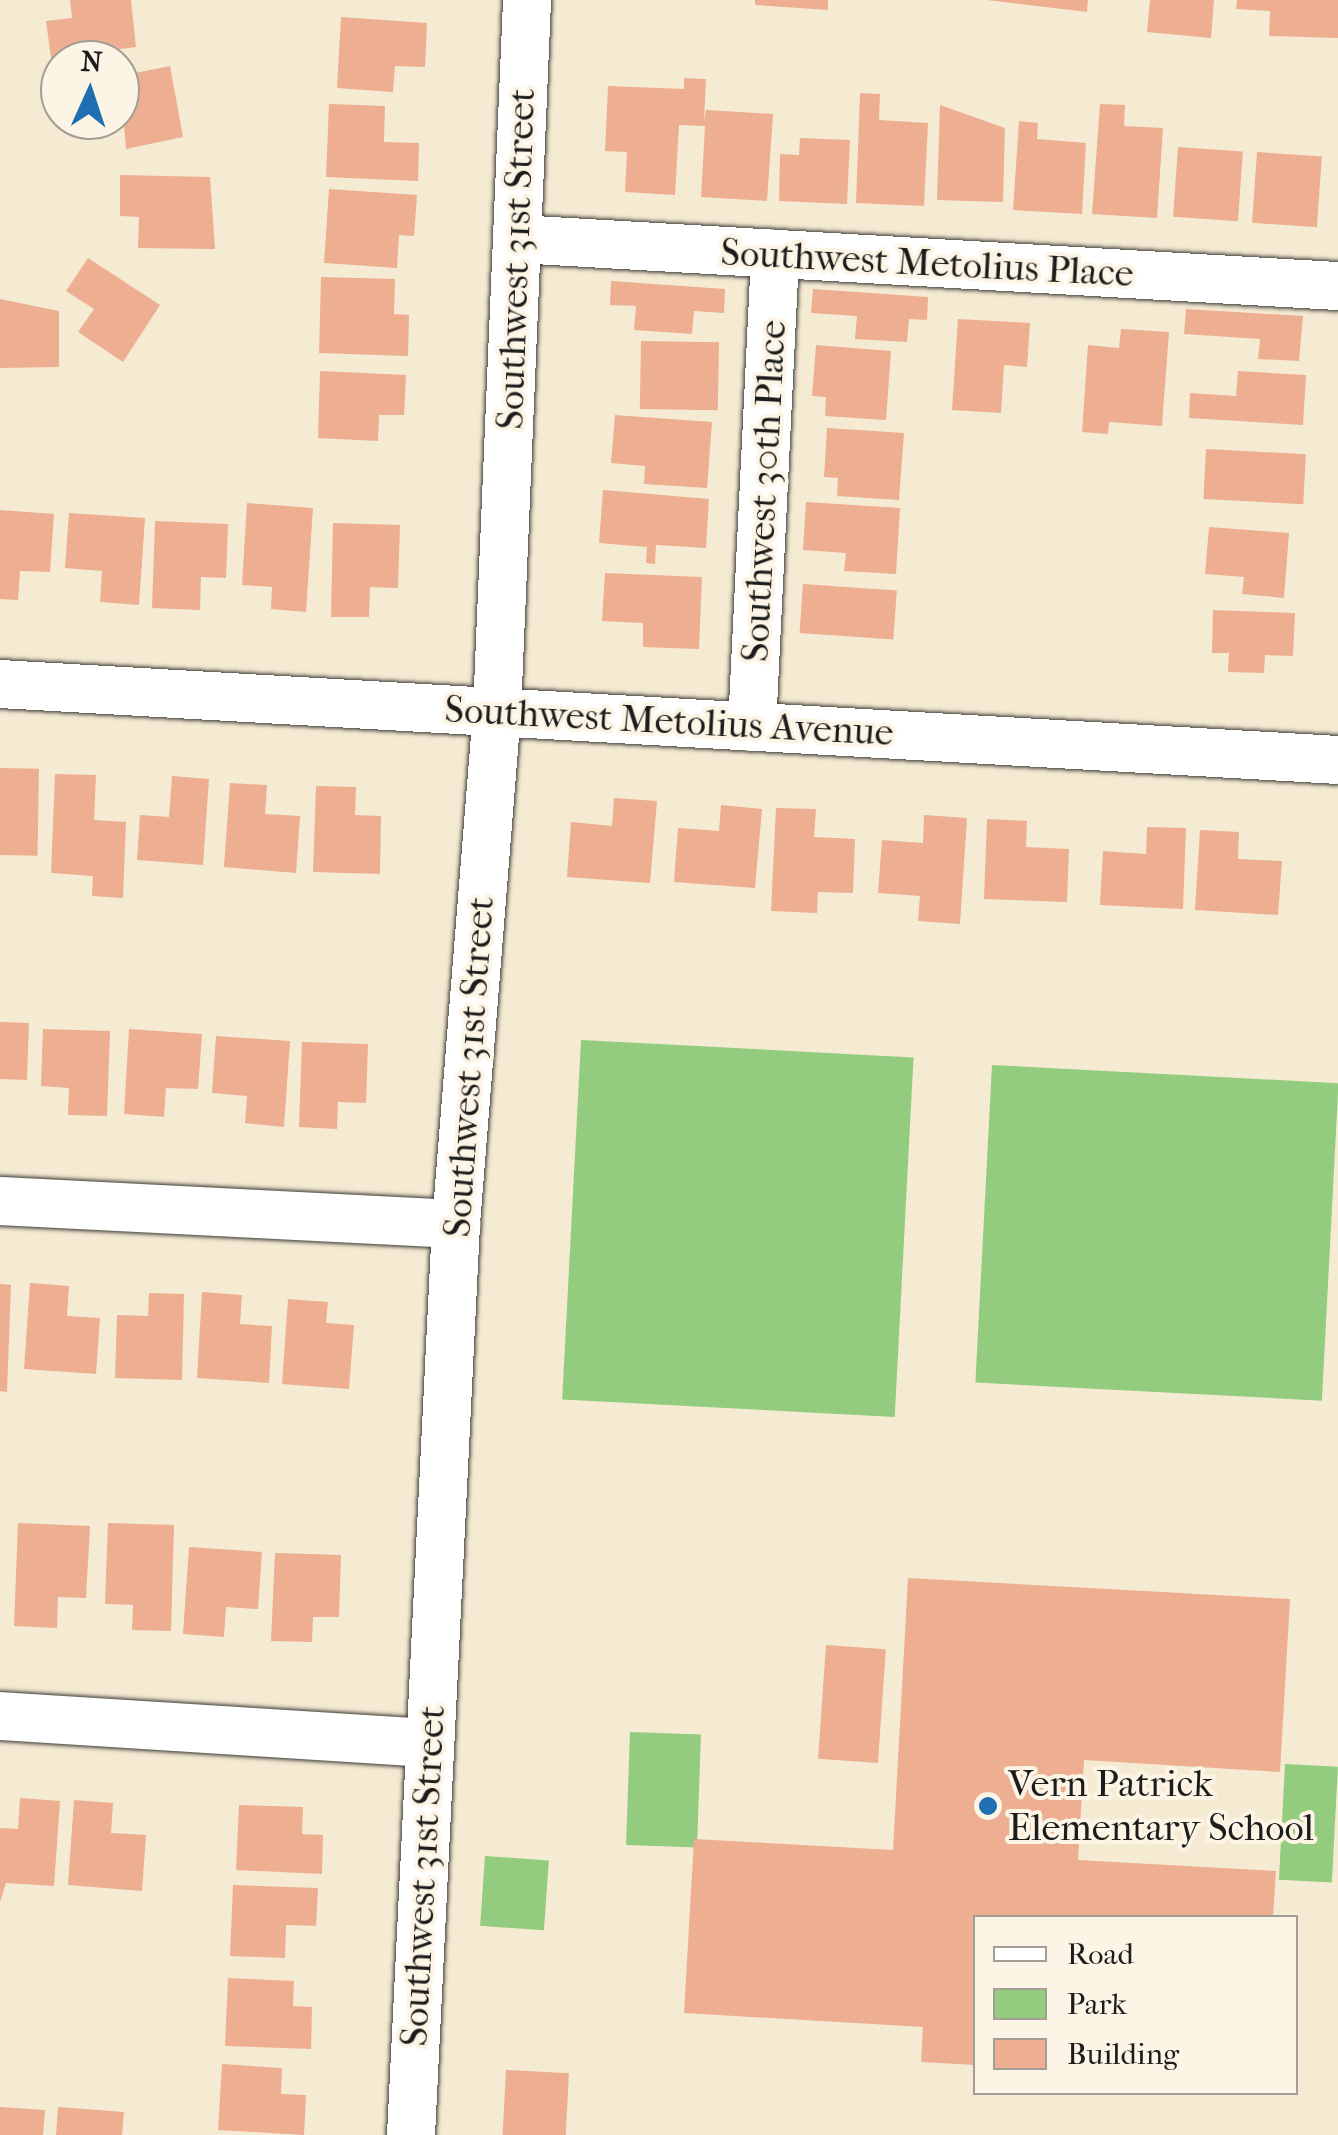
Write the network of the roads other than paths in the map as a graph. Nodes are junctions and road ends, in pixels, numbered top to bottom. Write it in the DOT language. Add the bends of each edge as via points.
graph roads {
  1 [pos="526,0"];
  2 [pos="516,240"];
  3 [pos="775,254"];
  4 [pos="1338,286"];
  5 [pos="0,684"];
  6 [pos="497,710"];
  7 [pos="752,727"];
  8 [pos="1338,760"];
  9 [pos="0,1202"];
  10 [pos="456,1224"];
  11 [pos="0,1716"];
  12 [pos="428,1743"];
  13 [pos="411,2135"];
  1 -- 2 [label="street, Southwest 31st Street"];
  2 -- 3 [label="street, Southwest Metolius Place"];
  2 -- 6 [label="street, Southwest 31st Street"];
  3 -- 4 [label="street, Southwest Metolius Place"];
  3 -- 7 [label="street, Southwest 30th Place"];
  5 -- 6 [label="street, Southwest Metolius Avenue"];
  6 -- 7 [label="street, Southwest Metolius Avenue"];
  6 -- 10 [label="street, Southwest 31st Street"];
  7 -- 8 [label="street, Southwest Metolius Avenue"];
  9 -- 10 [label="street"];
  10 -- 12 [label="street, Southwest 31st Street"];
  11 -- 12 [label="street"];
  12 -- 13 [label="street, Southwest 31st Street"];
}
